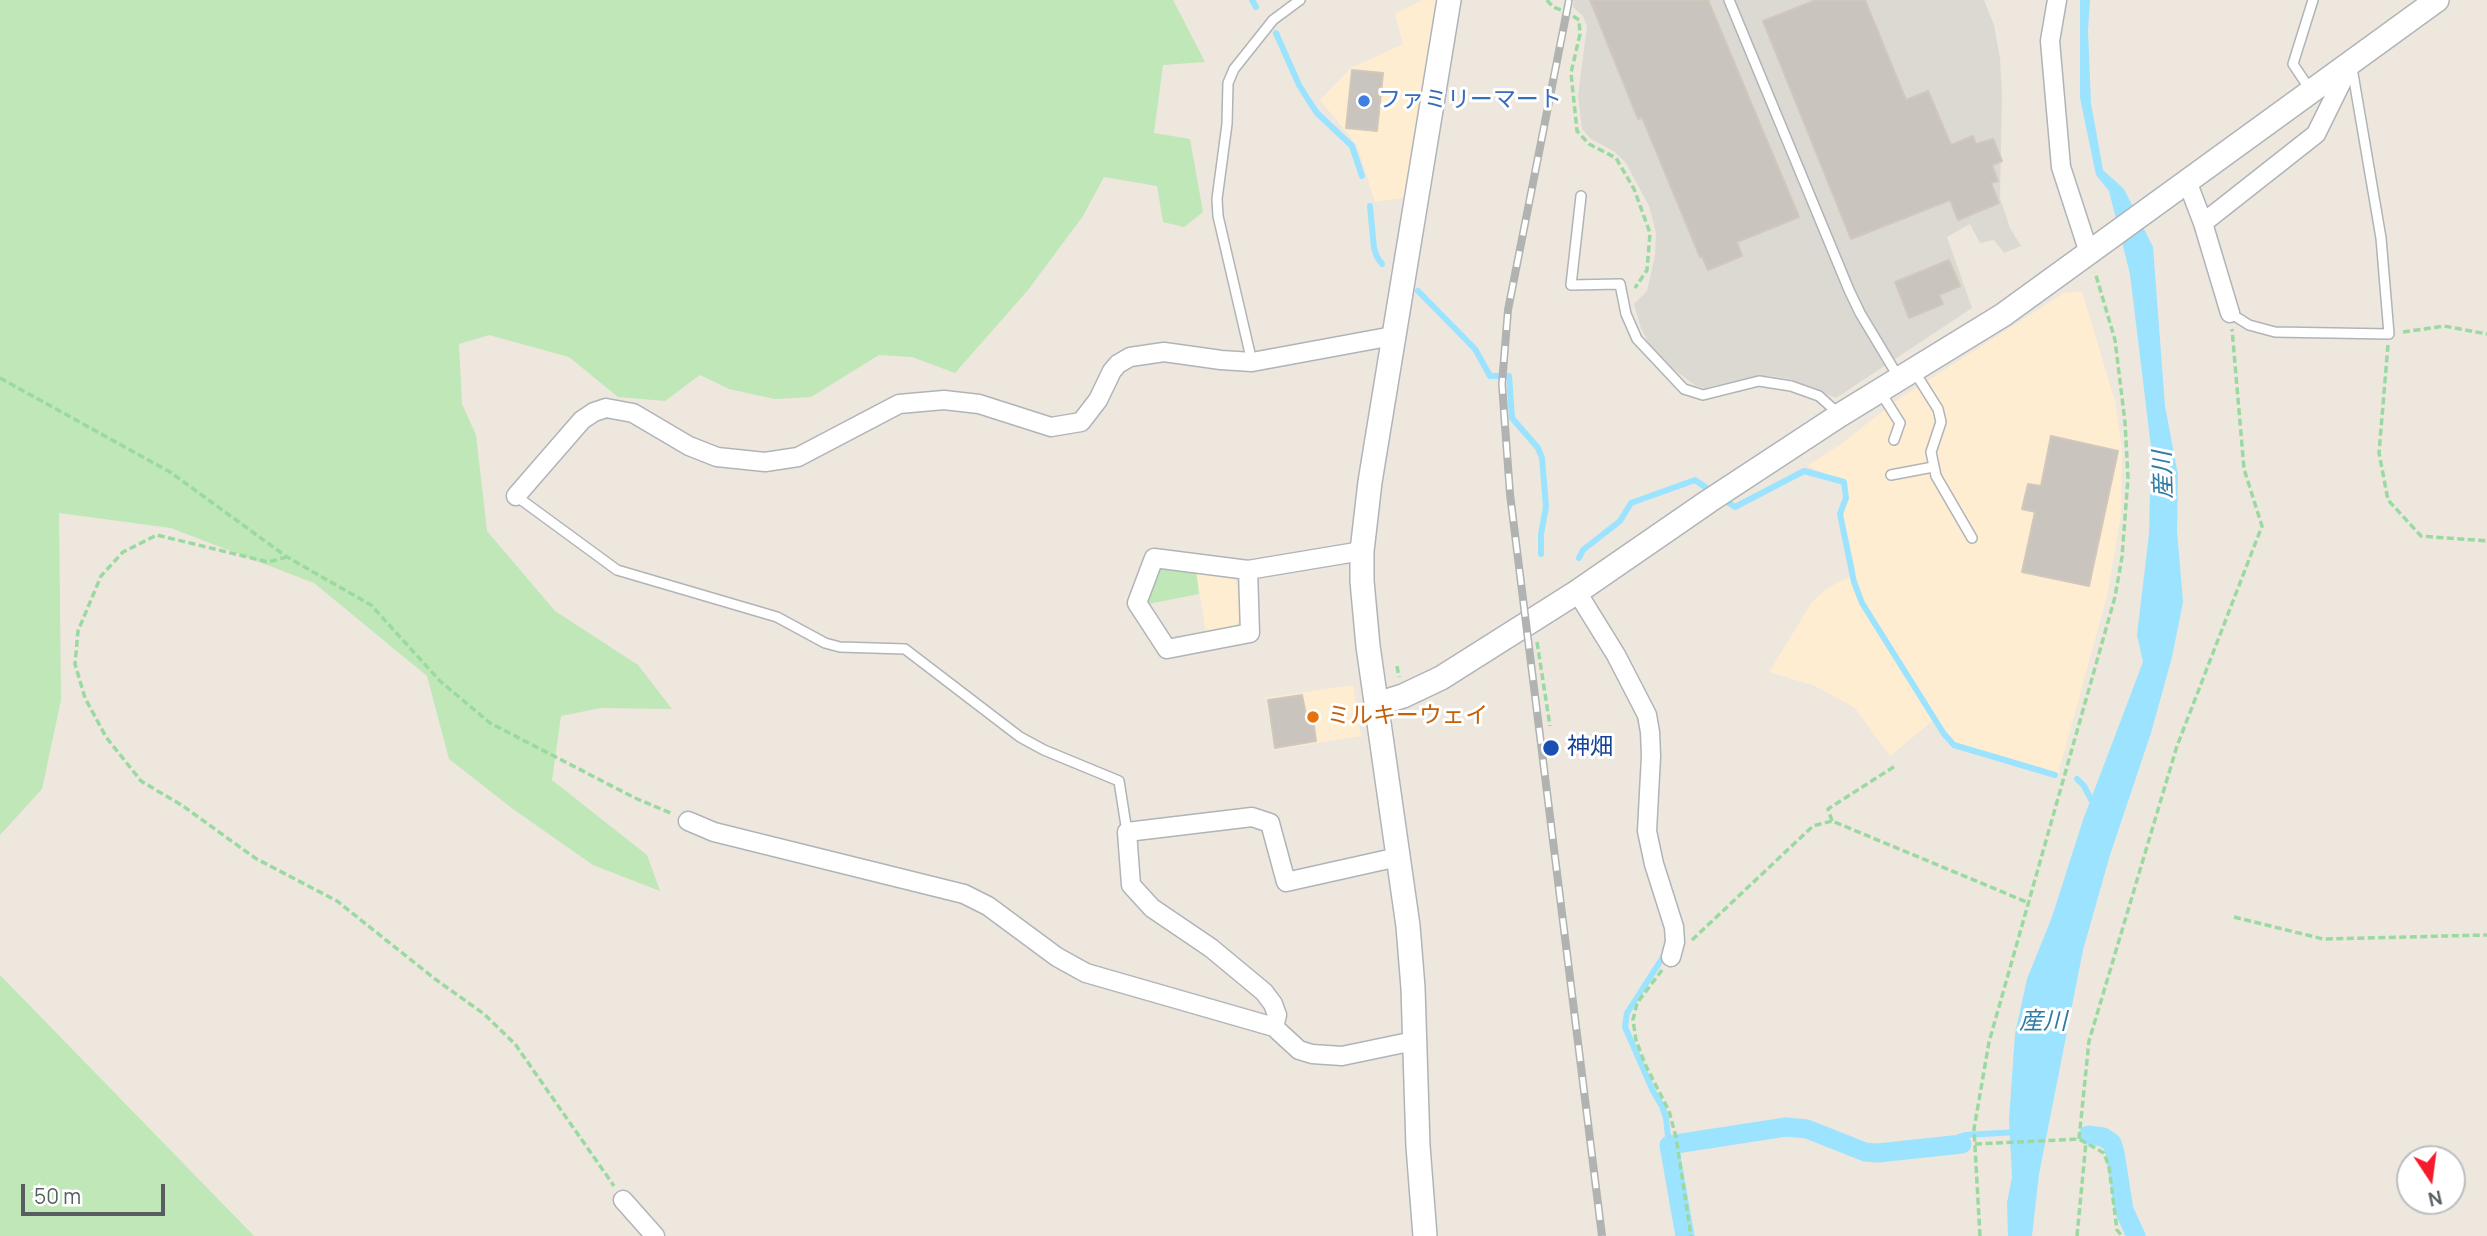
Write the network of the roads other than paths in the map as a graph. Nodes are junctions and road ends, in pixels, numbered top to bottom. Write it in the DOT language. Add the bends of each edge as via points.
graph roads {
  1 [pos="1300,0"];
  2 [pos="1449,0"];
  3 [pos="1730,0"];
  4 [pos="2057,0"];
  5 [pos="2313,0"];
  6 [pos="2437,0"];
  7 [pos="2351,63"];
  8 [pos="2312,91"];
  9 [pos="2183,183"];
  10 [pos="1580,196"];
  11 [pos="2203,223"];
  12 [pos="2093,250"];
  13 [pos="2230,313"];
  14 [pos="1393,336"];
  15 [pos="1252,362"];
  16 [pos="1898,380"];
  17 [pos="1840,415"];
  18 [pos="1894,440"];
  19 [pos="1933,467"];
  20 [pos="1891,475"];
  21 [pos="516,496"];
  22 [pos="1972,538"];
  23 [pos="1362,551"];
  24 [pos="1248,570"];
  25 [pos="1577,592"];
  26 [pos="1377,704"];
  27 [pos="688,821"];
  28 [pos="1127,832"];
  29 [pos="1398,858"];
  30 [pos="1671,957"];
  31 [pos="1275,1027"];
  32 [pos="1414,1041"];
  33 [pos="622,1200"];
  34 [pos="654,1236"];
  35 [pos="1425,1236"];
  1 -- 15 [label="lane" via="1273,20 1228,83 1218,216"];
  2 -- 14 [label="street"];
  3 -- 16 [label="lane" via="1849,290"];
  4 -- 12 [label="street" via="2050,41 2061,167"];
  5 -- 8 [label="lane" via="2293,64"];
  6 -- 7 [label="street"];
  7 -- 8 [label="street"];
  7 -- 11 [label="street" via="2316,134"];
  7 -- 13 [label="lane" via="2381,238 2389,334 2274,332"];
  8 -- 9 [label="street"];
  9 -- 11 [label="street"];
  9 -- 12 [label="street"];
  10 -- 17 [label="lane" via="1571,285 1620,284 1637,338 1684,389 1703,395 1759,381 1791,386 1819,396"];
  11 -- 13 [label="street"];
  12 -- 16 [label="street"];
  14 -- 15 [label="street"];
  14 -- 23 [label="street"];
  15 -- 21 [label="street" via="1164,352 1130,357 1112,371 1098,400 1080,422 1051,427 979,404 944,400 899,404 797,457 765,462 717,457 633,413 606,408 582,420"];
  16 -- 17 [label="street"];
  16 -- 18 [label="lane" via="1900,422"];
  16 -- 19 [label="lane" via="1938,409 1941,422 1931,452"];
  17 -- 25 [label="street"];
  19 -- 20 [label="lane"];
  19 -- 22 [label="lane"];
  21 -- 28 [label="lane" via="617,570 777,617 825,643 905,649 1020,737 1119,781"];
  23 -- 24 [label="street"];
  23 -- 26 [label="street" via="1364,610"];
  24 -- 24 [label="street" via="1154,558 1137,603 1167,649 1250,633"];
  25 -- 26 [label="street" via="1441,678"];
  25 -- 30 [label="street" via="1647,715 1651,756 1647,831 1674,927"];
  26 -- 29 [label="street"];
  27 -- 31 [label="street" via="964,894 1086,973"];
  28 -- 29 [label="street" via="1252,817 1269,823 1286,882"];
  28 -- 31 [label="street" via="1131,885 1152,908 1264,992 1277,1015"];
  29 -- 32 [label="street" via="1411,963"];
  31 -- 32 [label="street" via="1299,1050 1326,1056"];
  32 -- 35 [label="street"];
  33 -- 34 [label="street"];
}
